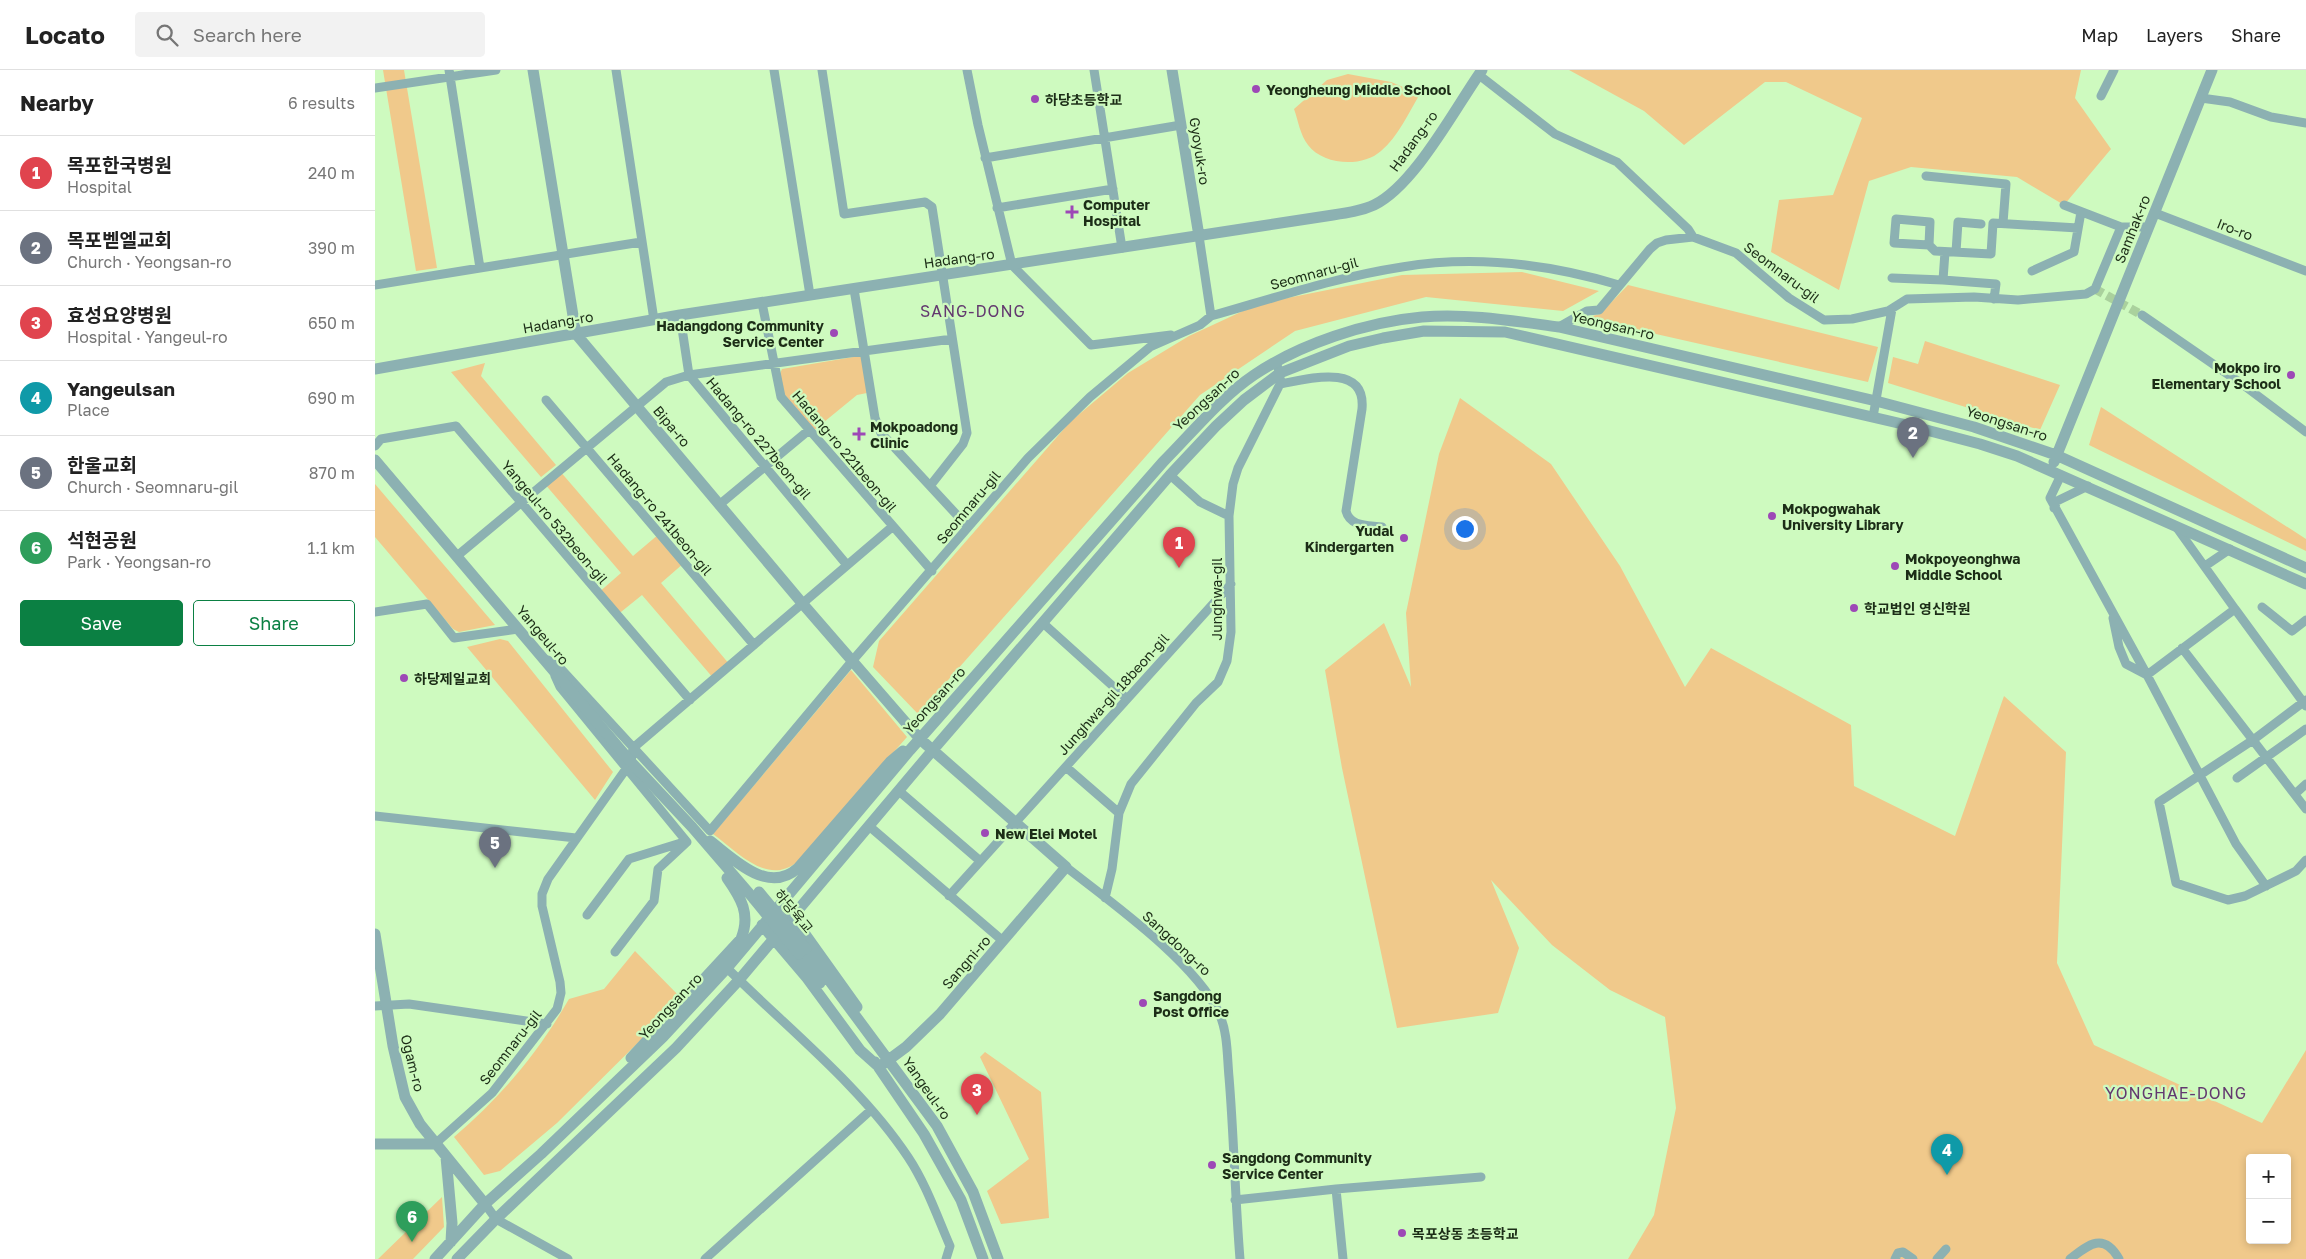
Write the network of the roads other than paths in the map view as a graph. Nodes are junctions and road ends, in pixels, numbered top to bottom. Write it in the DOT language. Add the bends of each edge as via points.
graph roads {
  1 [pos="497,70"];
  2 [pos="533,70"];
  3 [pos="616,70"];
  4 [pos="775,70"];
  5 [pos="822,70"];
  6 [pos="967,70"];
  7 [pos="1094,70"];
  8 [pos="1172,70"];
  9 [pos="2114,70"];
  10 [pos="2212,70"];
  11 [pos="450,73"];
  12 [pos="1481,73"];
  13 [pos="375,88"];
  14 [pos="2101,96"];
  15 [pos="2201,98"];
  16 [pos="2306,124"];
  17 [pos="1181,125"];
  18 [pos="1105,138"];
  19 [pos="985,158"];
  20 [pos="1926,176"];
  21 [pos="1113,189"];
  22 [pos="2064,206"];
  23 [pos="997,208"];
  24 [pos="2081,212"];
  25 [pos="2155,213"];
  26 [pos="2003,223"];
  27 [pos="1981,224"];
  28 [pos="2149,226"];
  29 [pos="2121,227"];
  30 [pos="2078,228"];
  31 [pos="1199,236"];
  32 [pos="1693,237"];
  33 [pos="641,242"];
  34 [pos="1929,245"];
  35 [pos="1122,248"];
  36 [pos="1945,252"];
  37 [pos="1956,252"];
  38 [pos="563,254"];
  39 [pos="1012,265"];
  40 [pos="480,268"];
  41 [pos="2031,270"];
  42 [pos="2306,271"];
  43 [pos="942,276"];
  44 [pos="1892,278"];
  45 [pos="1943,280"];
  46 [pos="375,284"];
  47 [pos="1619,285"];
  48 [pos="854,289"];
  49 [pos="810,296"];
  50 [pos="1994,299"];
  51 [pos="762,303"];
  52 [pos="1892,309"];
  53 [pos="680,315"];
  54 [pos="2142,315"];
  55 [pos="1211,316"];
  56 [pos="654,320"];
  57 [pos="1559,327"];
  58 [pos="576,334"];
  59 [pos="1176,336"];
  60 [pos="952,339"];
  61 [pos="864,352"];
  62 [pos="772,364"];
  63 [pos="375,369"];
  64 [pos="1279,373"];
  65 [pos="689,375"];
  66 [pos="545,400"];
  67 [pos="1876,401"];
  68 [pos="635,406"];
  69 [pos="1873,418"];
  70 [pos="809,430"];
  71 [pos="2306,432"];
  72 [pos="375,446"];
  73 [pos="586,448"];
  74 [pos="2057,455"];
  75 [pos="375,460"];
  76 [pos="765,467"];
  77 [pos="2056,472"];
  78 [pos="1170,476"];
  79 [pos="930,486"];
  80 [pos="2088,486"];
  81 [pos="521,502"];
  82 [pos="719,505"];
  83 [pos="2054,508"];
  84 [pos="1229,516"];
  85 [pos="2176,526"];
  86 [pos="892,527"];
  87 [pos="968,527"];
  88 [pos="1382,527"];
  89 [pos="2230,549"];
  90 [pos="457,556"];
  91 [pos="847,566"];
  92 [pos="2205,566"];
  93 [pos="2306,568"];
  94 [pos="932,571"];
  95 [pos="1231,584"];
  96 [pos="2305,584"];
  97 [pos="802,604"];
  98 [pos="2262,607"];
  99 [pos="2235,608"];
  100 [pos="2111,610"];
  101 [pos="375,612"];
  102 [pos="2306,620"];
  103 [pos="1044,624"];
  104 [pos="518,629"];
  105 [pos="754,645"];
  106 [pos="2182,648"];
  107 [pos="538,653"];
  108 [pos="853,660"];
  109 [pos="2147,675"];
  110 [pos="1126,698"];
  111 [pos="690,700"];
  112 [pos="2305,703"];
  113 [pos="2306,729"];
  114 [pos="921,739"];
  115 [pos="2253,740"];
  116 [pos="633,748"];
  117 [pos="932,751"];
  118 [pos="2265,756"];
  119 [pos="628,766"];
  120 [pos="1066,767"];
  121 [pos="2199,774"];
  122 [pos="2237,778"];
  123 [pos="2306,784"];
  124 [pos="899,791"];
  125 [pos="2295,794"];
  126 [pos="2306,809"];
  127 [pos="1119,813"];
  128 [pos="375,816"];
  129 [pos="1016,822"];
  130 [pos="869,826"];
  131 [pos="692,827"];
  132 [pos="577,838"];
  133 [pos="687,842"];
  134 [pos="979,860"];
  135 [pos="2306,860"];
  136 [pos="1066,867"];
  137 [pos="2266,886"];
  138 [pos="756,896"];
  139 [pos="949,896"];
  140 [pos="1105,898"];
  141 [pos="782,902"];
  142 [pos="587,916"];
  143 [pos="794,916"];
  144 [pos="762,925"];
  145 [pos="375,934"];
  146 [pos="774,939"];
  147 [pos="1003,941"];
  148 [pos="615,952"];
  149 [pos="803,952"];
  150 [pos="727,968"];
  151 [pos="739,980"];
  152 [pos="380,1006"];
  153 [pos="547,1024"];
  154 [pos="884,1063"];
  155 [pos="871,1110"];
  156 [pos="375,1144"];
  157 [pos="435,1144"];
  158 [pos="541,1154"];
  159 [pos="446,1157"];
  160 [pos="1481,1177"];
  161 [pos="1336,1189"];
  162 [pos="1235,1200"];
  163 [pos="485,1204"];
  164 [pos="496,1219"];
  165 [pos="451,1242"];
  166 [pos="1946,1249"];
  167 [pos="947,1258"];
  168 [pos="435,1259"];
  169 [pos="457,1259"];
  170 [pos="568,1259"];
  171 [pos="705,1259"];
  172 [pos="983,1259"];
  173 [pos="998,1259"];
  174 [pos="1240,1259"];
  175 [pos="1343,1259"];
  176 [pos="1895,1259"];
  177 [pos="1913,1259"];
  178 [pos="1937,1259"];
  179 [pos="2070,1259"];
  180 [pos="2119,1259"];
  1 -- 11 [label="street"];
  2 -- 38 [label="street"];
  3 -- 33 [label="street"];
  4 -- 49 [label="street"];
  5 -- 43 [label="street" via="844,214 925,202 932,207"];
  6 -- 19 [label="street"];
  7 -- 18 [label="street"];
  8 -- 17 [label="street, Gyoyuk-ro"];
  9 -- 14 [label="street"];
  10 -- 15 [label="street, Samhak-ro"];
  11 -- 13 [label="street"];
  11 -- 40 [label="street"];
  12 -- 31 [label="street, Hadang-ro" via="1405,180 1376,204 1341,214"];
  12 -- 32 [label="street" via="1555,134 1617,162"];
  15 -- 16 [label="street" via="2230,102 2271,117"];
  15 -- 25 [label="street, Samhak-ro"];
  17 -- 18 [label="street"];
  17 -- 31 [label="street, Gyoyuk-ro"];
  18 -- 19 [label="street"];
  18 -- 21 [label="street"];
  19 -- 23 [label="street"];
  20 -- 26 [label="street" via="2006,184"];
  21 -- 23 [label="street"];
  21 -- 35 [label="street"];
  22 -- 24 [label="street"];
  23 -- 39 [label="street"];
  24 -- 29 [label="street"];
  24 -- 30 [label="street"];
  25 -- 28 [label="street, Samhak-ro"];
  25 -- 42 [label="street, Iro-ro"];
  26 -- 30 [label="street"];
  26 -- 37 [label="street" via="1993,223 1991,254"];
  27 -- 37 [label="street" via="1958,222"];
  28 -- 29 [label="street"];
  28 -- 74 [label="street, Samhak-ro"];
  29 -- 50 [label="street, Seomnaru-gil" via="2095,289 2086,294"];
  30 -- 41 [label="street" via="2075,252"];
  31 -- 35 [label="street, Hadang-ro"];
  31 -- 55 [label="street"];
  32 -- 47 [label="street, Seomnaru-gil" via="1657,243"];
  32 -- 52 [label="street, Seomnaru-gil" via="1736,252 1789,298 1824,320 1852,319"];
  33 -- 38 [label="street"];
  33 -- 56 [label="street"];
  34 -- 34 [label="street" via="1894,242 1896,219 1930,222"];
  34 -- 36 [label="street" via="1935,251"];
  35 -- 39 [label="street, Hadang-ro"];
  36 -- 37 [label="street"];
  36 -- 45 [label="street"];
  38 -- 40 [label="street"];
  38 -- 58 [label="street"];
  39 -- 43 [label="street, Hadang-ro"];
  39 -- 59 [label="street" via="1091,345"];
  40 -- 46 [label="street"];
  43 -- 48 [label="street, Hadang-ro"];
  43 -- 60 [label="street"];
  44 -- 45 [label="street"];
  45 -- 50 [label="street" via="1996,284"];
  47 -- 55 [label="street, Seomnaru-gil" via="1544,267 1471,262 1404,266 1338,280"];
  47 -- 57 [label="street" via="1599,310 1587,311"];
  48 -- 49 [label="street, Hadang-ro"];
  48 -- 61 [label="street"];
  49 -- 51 [label="street, Hadang-ro"];
  50 -- 52 [label="street, Seomnaru-gil" via="1907,299"];
  51 -- 53 [label="street, Hadang-ro"];
  51 -- 62 [label="street, Hadang-ro 221beon-gil"];
  52 -- 67 [label="street"];
  53 -- 56 [label="street, Hadang-ro"];
  53 -- 65 [label="street, Hadang-ro 227beon-gil"];
  54 -- 71 [label="street"];
  55 -- 59 [label="street, Seomnaru-gil"];
  56 -- 58 [label="street, Hadang-ro"];
  57 -- 64 [label="street, Yeongsan-ro" via="1463,317 1422,317 1346,332"];
  57 -- 67 [label="street, Yeongsan-ro"];
  58 -- 63 [label="street, Hadang-ro"];
  58 -- 68 [label="street, Bipa-ro"];
  59 -- 87 [label="street, Seomnaru-gil" via="1150,347 1090,397 1027,458"];
  60 -- 61 [label="street"];
  60 -- 79 [label="street" via="967,433 963,444"];
  61 -- 62 [label="street"];
  61 -- 79 [label="street" via="875,418 881,433"];
  62 -- 65 [label="street"];
  62 -- 70 [label="street, Hadang-ro 221beon-gil" via="781,397"];
  64 -- 69 [label="street, Yeongsan-ro" via="1349,346 1383,338 1424,331 1505,332"];
  64 -- 78 [label="street, Yeongsan-ro" via="1216,426"];
  64 -- 84 [label="street, Junghwa-gil" via="1238,468"];
  64 -- 88 [label="street" via="1310,378 1332,377 1353,383 1361,391 1362,409 1345,511 1353,522"];
  64 -- 114 [label="street, Yeongsan-ro" via="1253,376 1163,462"];
  65 -- 68 [label="street" via="665,382"];
  65 -- 76 [label="street, Hadang-ro 227beon-gil"];
  66 -- 73 [label="street, Hadang-ro 241beon-gil"];
  67 -- 69 [label="street"];
  67 -- 74 [label="street, Yeongsan-ro" via="1974,426"];
  68 -- 73 [label="street"];
  68 -- 82 [label="street, Bipa-ro"];
  69 -- 77 [label="street, Yeongsan-ro" via="1981,444"];
  70 -- 76 [label="street"];
  70 -- 86 [label="street, Hadang-ro 221beon-gil"];
  72 -- 81 [label="street, Yangeul-ro 532beon-gil" via="381,439 456,426"];
  73 -- 81 [label="street"];
  73 -- 105 [label="street, Hadang-ro 241beon-gil"];
  74 -- 77 [label="street"];
  74 -- 93 [label="street, Yeongsan-ro"];
  75 -- 90 [label="street, Yangeul-ro"];
  76 -- 82 [label="street"];
  76 -- 91 [label="street, Hadang-ro 227beon-gil"];
  77 -- 80 [label="street, Yeongsan-ro"];
  77 -- 83 [label="street" via="2050,498"];
  78 -- 84 [label="street" via="1200,502"];
  78 -- 103 [label="street, Yeongsan-ro"];
  79 -- 87 [label="street"];
  80 -- 83 [label="street" via="2057,501"];
  80 -- 85 [label="street, Yeongsan-ro"];
  81 -- 90 [label="street"];
  81 -- 111 [label="street, Yangeul-ro 532beon-gil"];
  82 -- 97 [label="street, Bipa-ro"];
  83 -- 100 [label="street"];
  84 -- 95 [label="street, Junghwa-gil"];
  85 -- 89 [label="street, Yeongsan-ro"];
  85 -- 92 [label="street"];
  86 -- 91 [label="street"];
  86 -- 94 [label="street, Hadang-ro 221beon-gil"];
  87 -- 94 [label="street, Seomnaru-gil"];
  89 -- 92 [label="street"];
  89 -- 96 [label="street, Yeongsan-ro"];
  90 -- 104 [label="street, Yangeul-ro"];
  91 -- 97 [label="street"];
  92 -- 99 [label="street"];
  94 -- 108 [label="street, Seomnaru-gil"];
  95 -- 110 [label="street, Junghwa-gil 18beon-gil"];
  95 -- 127 [label="street, Junghwa-gil" via="1230,651 1218,682 1143,766 1131,784"];
  97 -- 105 [label="street"];
  97 -- 108 [label="street, Bipa-ro"];
  98 -- 102 [label="street" via="2292,631"];
  99 -- 106 [label="street"];
  99 -- 112 [label="street"];
  100 -- 109 [label="street"];
  100 -- 109 [label="street" via="2126,664"];
  101 -- 104 [label="street" via="427,604 454,638"];
  103 -- 110 [label="street"];
  103 -- 117 [label="street, Yeongsan-ro"];
  104 -- 107 [label="street, Yangeul-ro"];
  105 -- 111 [label="street"];
  106 -- 109 [label="street"];
  106 -- 115 [label="street"];
  107 -- 116 [label="street" via="562,670"];
  107 -- 119 [label="street, Yangeul-ro"];
  108 -- 114 [label="street, Bipa-ro"];
  108 -- 116 [label="street, Seomnaru-gil" via="710,831"];
  109 -- 121 [label="street"];
  110 -- 120 [label="street, Junghwa-gil 18beon-gil"];
  111 -- 116 [label="street"];
  112 -- 115 [label="street"];
  113 -- 118 [label="street"];
  114 -- 117 [label="street, Sangdong-ro"];
  114 -- 131 [label="street" via="890,762 799,868 788,875 769,878 756,874"];
  114 -- 141 [label="street, Yeongsan-ro"];
  115 -- 118 [label="street"];
  115 -- 121 [label="street"];
  116 -- 119 [label="street"];
  117 -- 124 [label="street, Yeongsan-ro"];
  117 -- 129 [label="street, Sangdong-ro"];
  118 -- 122 [label="street"];
  118 -- 125 [label="street"];
  119 -- 131 [label="street, Yangeul-ro"];
  119 -- 132 [label="street, Seomnaru-gil"];
  119 -- 133 [label="street"];
  120 -- 127 [label="street"];
  120 -- 129 [label="street, Junghwa-gil 18beon-gil"];
  121 -- 137 [label="street" via="2236,844"];
  121 -- 137 [label="street" via="2159,802 2176,883 2228,900"];
  123 -- 125 [label="street"];
  124 -- 130 [label="street, Yeongsan-ro"];
  124 -- 134 [label="street"];
  125 -- 126 [label="street"];
  127 -- 140 [label="street, Junghwa-gil" via="1113,869"];
  128 -- 132 [label="street"];
  129 -- 134 [label="street, Junghwa-gil 18beon-gil"];
  129 -- 136 [label="street, Sangdong-ro"];
  130 -- 139 [label="street"];
  130 -- 143 [label="street, Yeongsan-ro"];
  131 -- 138 [label="street, Yangeul-ro"];
  131 -- 158 [label="street" via="742,900 746,918 741,939"];
  132 -- 153 [label="street, Seomnaru-gil" via="548,879 542,894 541,906 561,993 557,1009"];
  133 -- 142 [label="street" via="629,859"];
  133 -- 148 [label="street" via="658,869 654,901"];
  134 -- 139 [label="street, Junghwa-gil 18beon-gil"];
  135 -- 137 [label="street" via="2296,871"];
  136 -- 140 [label="street, Sangdong-ro"];
  136 -- 147 [label="street, Sangni-ro"];
  138 -- 149 [label="street, 하당육교, bridge"];
  139 -- 147 [label="street"];
  140 -- 162 [label="street, Sangdong-ro" via="1197,979 1220,1015 1225,1033 1232,1110"];
  141 -- 143 [label="street"];
  141 -- 144 [label="street, Yeongsan-ro"];
  143 -- 146 [label="street, Yeongsan-ro"];
  143 -- 154 [label="street" via="873,1030"];
  144 -- 146 [label="street"];
  144 -- 150 [label="street, Yeongsan-ro"];
  145 -- 152 [label="street, Ogam-ro"];
  146 -- 151 [label="street, Yeongsan-ro"];
  146 -- 154 [label="street" via="860,1050"];
  147 -- 154 [label="street, Sangni-ro" via="940,1014"];
  149 -- 154 [label="street, Yangeul-ro"];
  150 -- 151 [label="street"];
  150 -- 158 [label="street, Yeongsan-ro" via="663,1038"];
  151 -- 155 [label="street" via="794,1030"];
  151 -- 164 [label="street, Yeongsan-ro" via="676,1048"];
  152 -- 153 [label="street" via="409,1004"];
  152 -- 157 [label="street, Ogam-ro" via="405,1097 419,1124"];
  153 -- 157 [label="street, Seomnaru-gil" via="492,1093"];
  154 -- 172 [label="street, Yangeul-ro" via="956,1192"];
  154 -- 173 [label="street, Yangeul-ro" via="937,1126 973,1192"];
  155 -- 167 [label="street" via="907,1156 923,1183 950,1246"];
  155 -- 171 [label="street"];
  156 -- 157 [label="street"];
  157 -- 159 [label="street, Ogam-ro"];
  158 -- 163 [label="street, Yeongsan-ro"];
  159 -- 163 [label="street, Ogam-ro"];
  159 -- 165 [label="street"];
  160 -- 161 [label="street"];
  161 -- 162 [label="street"];
  161 -- 175 [label="street"];
  162 -- 174 [label="street, Sangdong-ro"];
  163 -- 164 [label="street"];
  163 -- 165 [label="street, Yeongsan-ro"];
  164 -- 169 [label="street, Yeongsan-ro"];
  164 -- 170 [label="street"];
  165 -- 168 [label="street, Yeongsan-ro"];
  166 -- 178 [label="street"];
  176 -- 177 [label="street" via="1898,1253 1903,1252"];
  179 -- 180 [label="street" via="2088,1245 2101,1242 2112,1247"];
}
